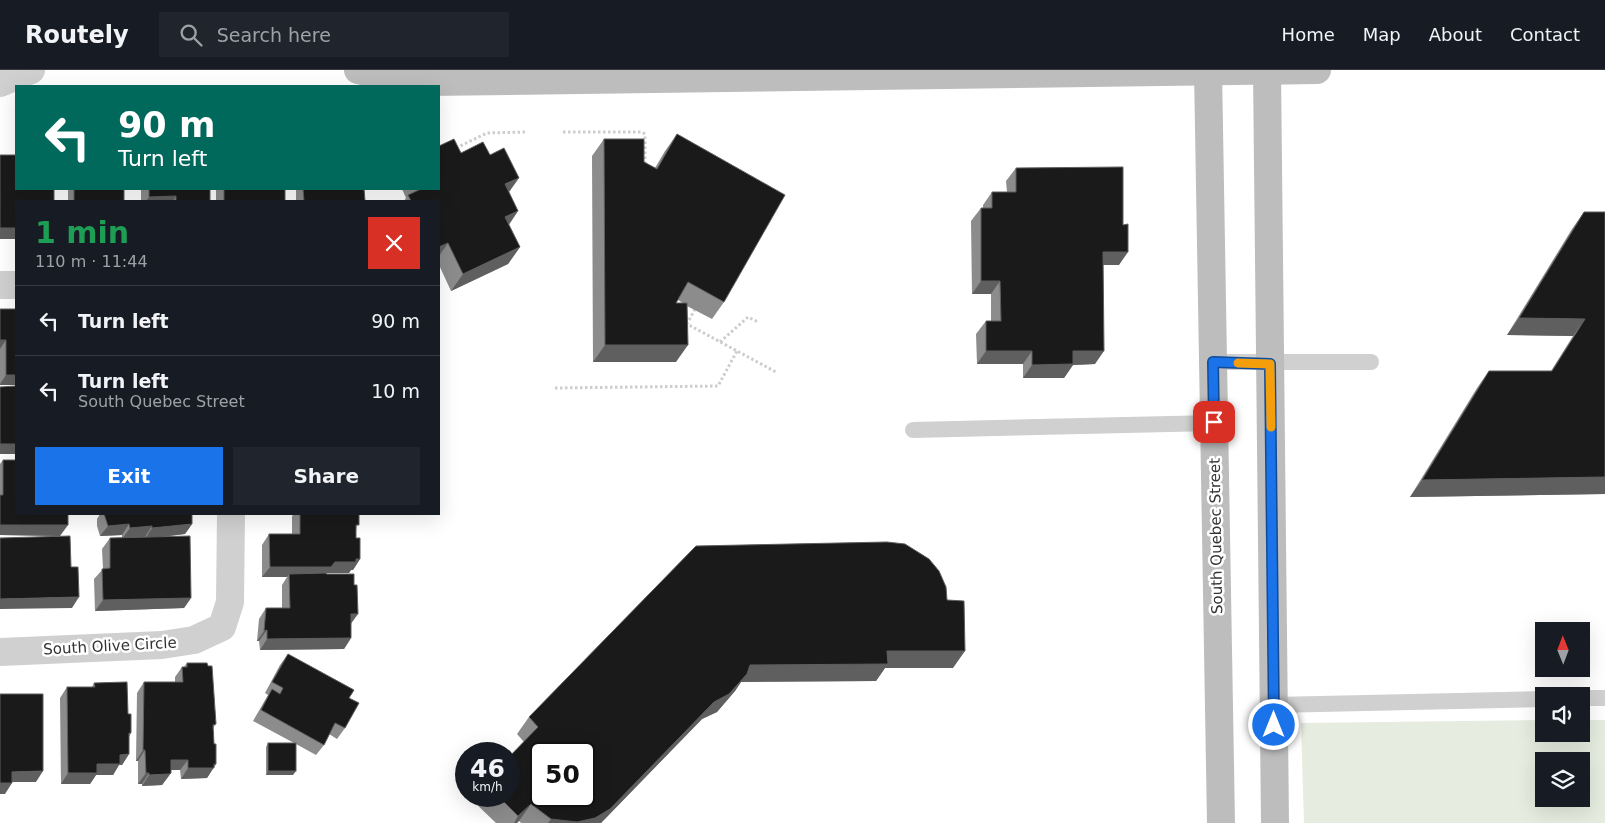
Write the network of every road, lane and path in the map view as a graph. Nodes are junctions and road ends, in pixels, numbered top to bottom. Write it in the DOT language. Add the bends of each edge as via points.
graph roads {
  1 [pos="30,70"];
  2 [pos="358,70"];
  3 [pos="1267,70"];
  4 [pos="1317,70"];
  5 [pos="1208,71"];
  6 [pos="0,83"];
  7 [pos="525,132"];
  8 [pos="563,132"];
  9 [pos="450,151"];
  10 [pos="645,172"];
  11 [pos="0,285"];
  12 [pos="15,285"];
  13 [pos="694,310"];
  14 [pos="758,322"];
  15 [pos="720,342"];
  16 [pos="737,352"];
  17 [pos="1213,362"];
  18 [pos="1371,362"];
  19 [pos="1270,364"];
  20 [pos="776,372"];
  21 [pos="555,388"];
  22 [pos="1214,422"];
  23 [pos="913,430"];
  24 [pos="231,515"];
  25 [pos="0,652"];
  26 [pos="1590,698"];
  27 [pos="1605,698"];
  28 [pos="1535,699"];
  29 [pos="1274,705"];
  30 [pos="1221,823"];
  31 [pos="1275,823"];
  1 -- 6 [label="street"];
  2 -- 5 [label="main road" via="428,82"];
  3 -- 4 [label="main road"];
  3 -- 5 [label="main road"];
  3 -- 19 [label="main road"];
  5 -- 17 [label="main road, South Quebec Street"];
  7 -- 9 [label="path" via="487,133"];
  8 -- 10 [label="path" via="642,132 645,134"];
  11 -- 12 [label="street"];
  13 -- 15 [label="path" via="687,324"];
  14 -- 15 [label="path" via="748,318"];
  15 -- 16 [label="path"];
  16 -- 20 [label="path"];
  16 -- 21 [label="path" via="718,386"];
  17 -- 19 [label="lane"];
  17 -- 22 [label="main road, South Quebec Street"];
  18 -- 19 [label="lane"];
  19 -- 29 [label="main road"];
  22 -- 23 [label="lane"];
  22 -- 30 [label="main road, South Quebec Street"];
  24 -- 25 [label="street, South Olive Circle" via="230,602 222,627 194,640 162,645"];
  26 -- 27 [label="lane"];
  28 -- 29 [label="lane"];
  29 -- 31 [label="main road"];
}
